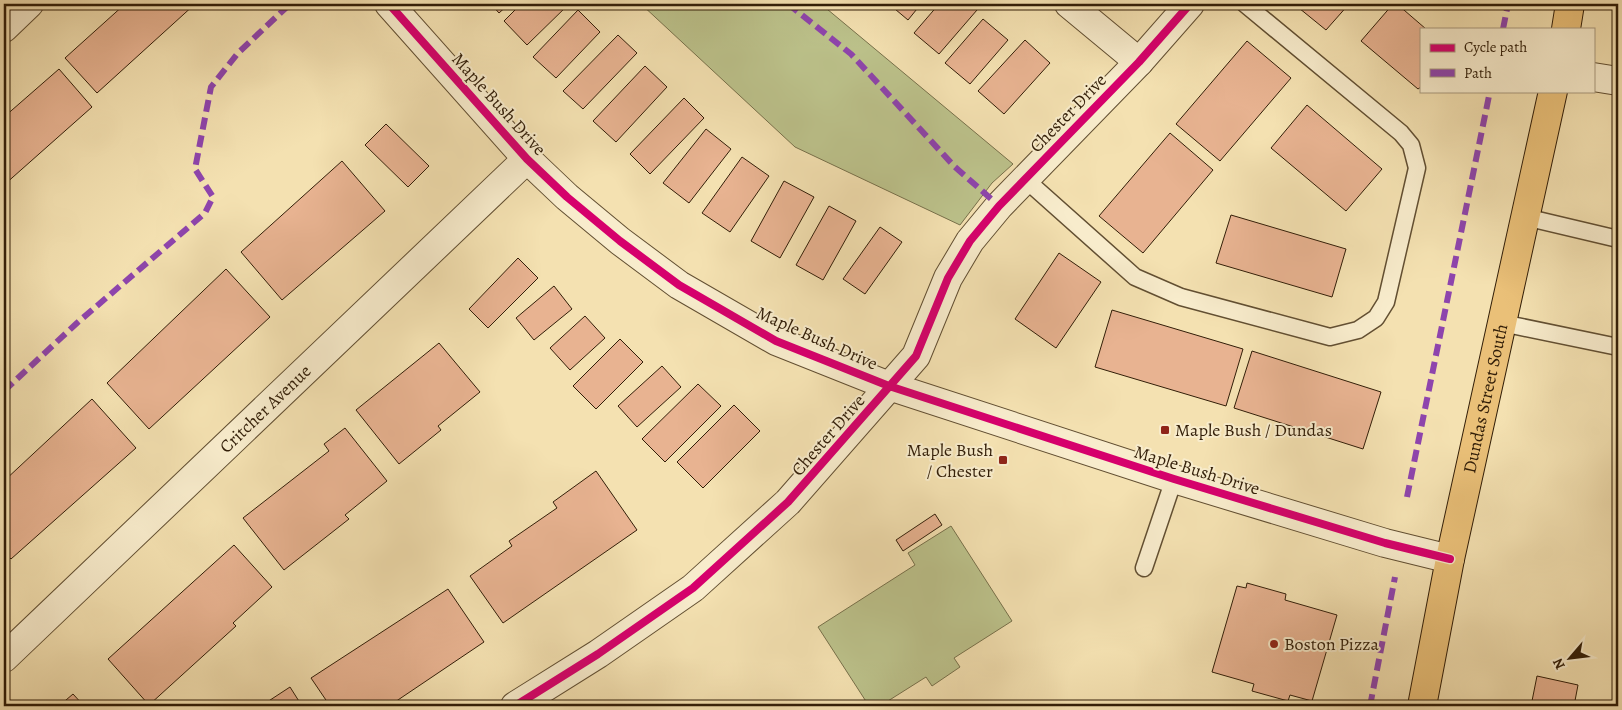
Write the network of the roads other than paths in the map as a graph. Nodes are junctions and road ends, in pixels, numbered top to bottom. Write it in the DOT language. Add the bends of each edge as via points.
graph roads {
  1 [pos="29,4"];
  2 [pos="389,4"];
  3 [pos="1069,4"];
  4 [pos="1190,4"];
  5 [pos="1244,4"];
  6 [pos="1570,4"];
  7 [pos="4,28"];
  8 [pos="1566,28"];
  9 [pos="1138,62"];
  10 [pos="1594,77"];
  11 [pos="1618,81"];
  12 [pos="1553,92"];
  13 [pos="528,159"];
  14 [pos="1025,180"];
  15 [pos="1525,217"];
  16 [pos="1618,239"];
  17 [pos="1502,323"];
  18 [pos="1618,347"];
  19 [pos="889,386"];
  20 [pos="1174,479"];
  21 [pos="1450,559"];
  22 [pos="1144,568"];
  23 [pos="4,658"];
  24 [pos="515,706"];
  25 [pos="1422,706"];
  1 -- 7 [label="street"];
  2 -- 13 [label="street, Maple Bush Drive"];
  3 -- 9 [label="street"];
  4 -- 9 [label="street, Chester Drive"];
  5 -- 14 [label="lane" via="1411,145 1417,168 1386,302 1376,318 1358,330 1330,337 1181,297 1135,277"];
  6 -- 8 [label="main road"];
  9 -- 14 [label="street, Chester Drive"];
  10 -- 11 [label="street"];
  12 -- 15 [label="main road, Dundas Street South"];
  13 -- 19 [label="street, Maple Bush Drive" via="567,197 679,286 776,341"];
  13 -- 23 [label="street, Critcher Avenue"];
  14 -- 19 [label="street, Chester Drive" via="970,241 948,278 916,356"];
  15 -- 16 [label="lane"];
  15 -- 17 [label="main road, Dundas Street South"];
  17 -- 18 [label="lane"];
  17 -- 21 [label="main road, Dundas Street South"];
  19 -- 20 [label="street, Maple Bush Drive"];
  19 -- 24 [label="street, Chester Drive" via="788,502 693,588"];
  20 -- 21 [label="street, Maple Bush Drive" via="1385,543"];
  20 -- 22 [label="lane"];
  21 -- 25 [label="main road, Dundas Street South"];
}
